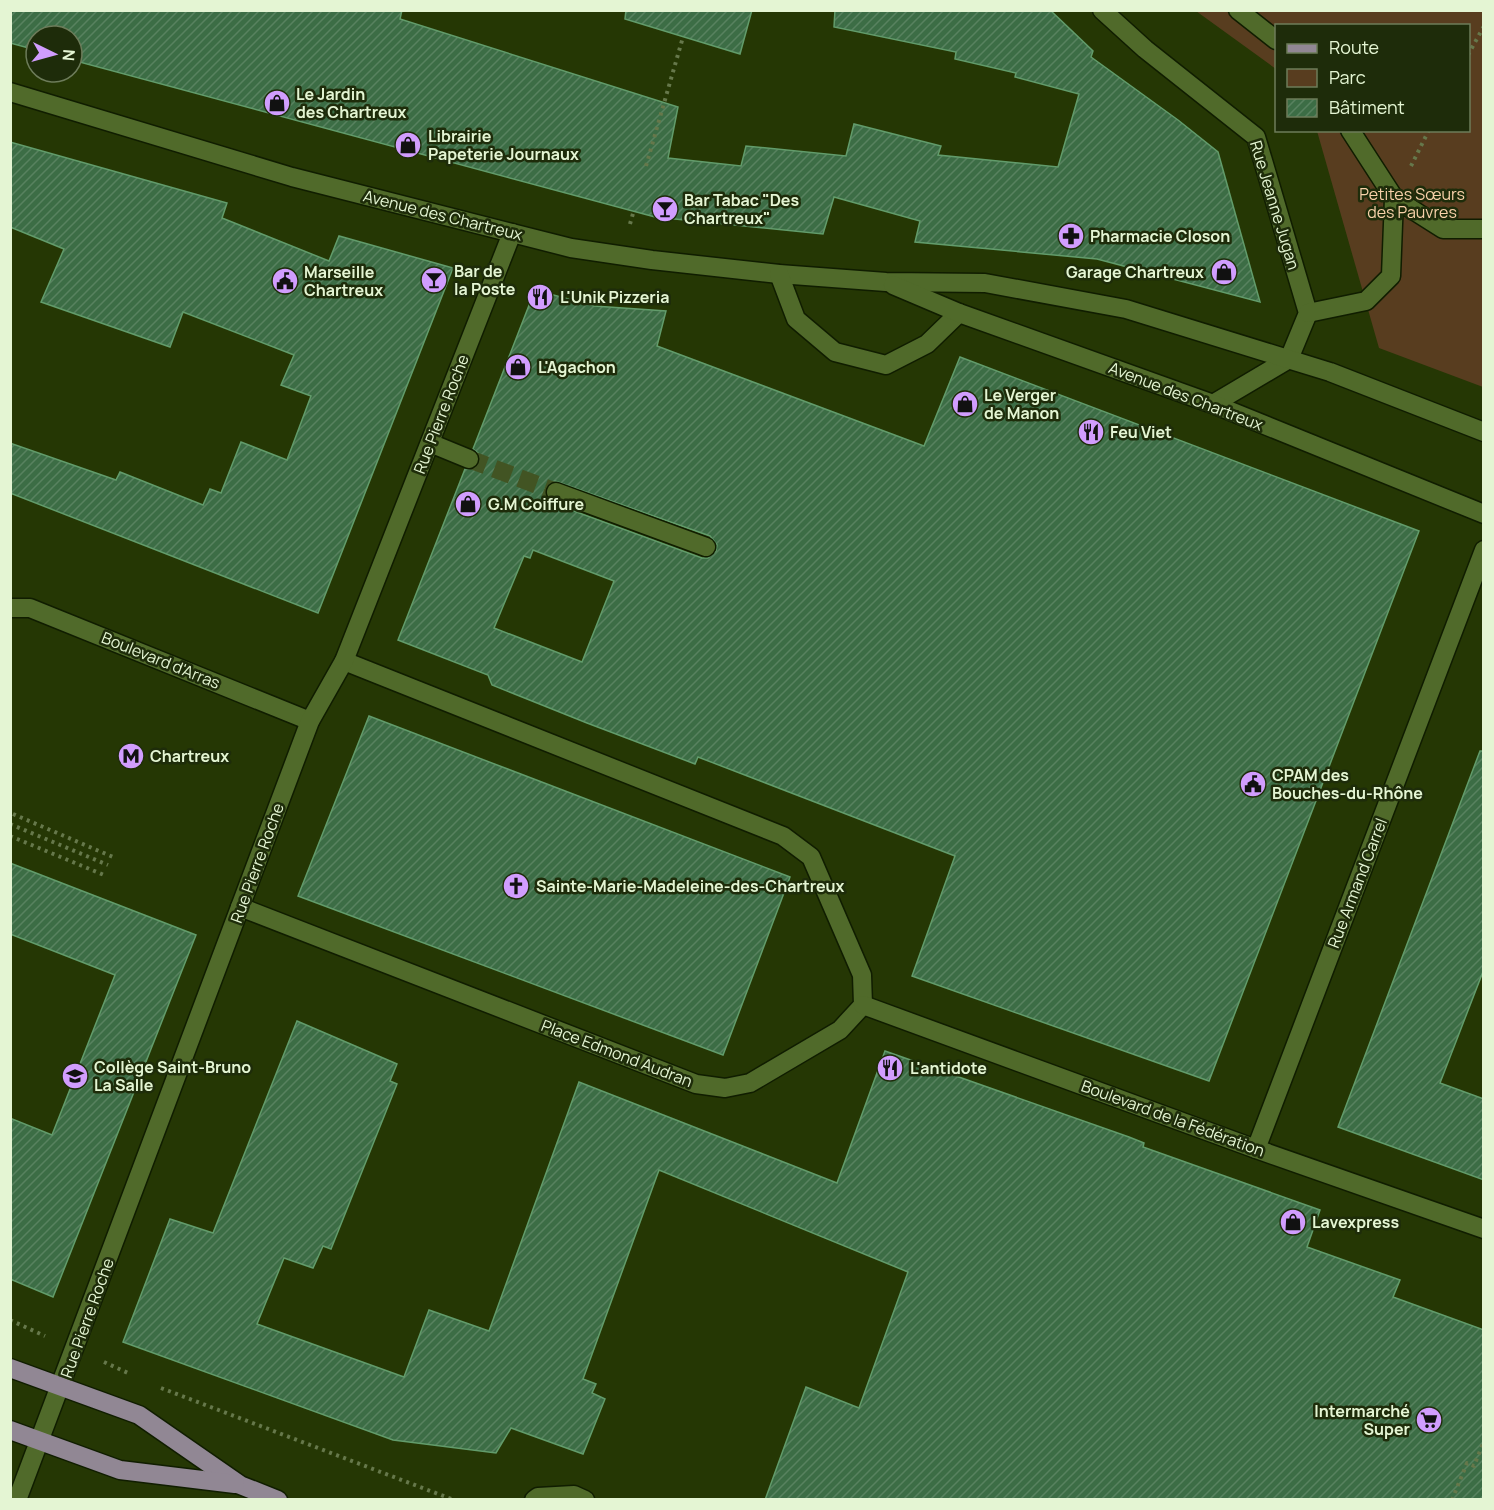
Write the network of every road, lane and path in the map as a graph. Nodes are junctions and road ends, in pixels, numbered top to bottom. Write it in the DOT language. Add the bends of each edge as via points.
graph roads {
  1 [pos="1102,10"];
  2 [pos="1238,10"];
  3 [pos="1484,26"];
  4 [pos="683,37"];
  5 [pos="1275,39"];
  6 [pos="1470,51"];
  7 [pos="10,92"];
  8 [pos="1351,132"];
  9 [pos="646,166"];
  10 [pos="1395,198"];
  11 [pos="1484,229"];
  12 [pos="512,233"];
  13 [pos="779,274"];
  14 [pos="886,282"];
  15 [pos="958,313"];
  16 [pos="1308,313"];
  17 [pos="1289,358"];
  18 [pos="1213,404"];
  19 [pos="1484,432"];
  20 [pos="430,443"];
  21 [pos="469,459"];
  22 [pos="556,492"];
  23 [pos="1484,514"];
  24 [pos="706,547"];
  25 [pos="1484,550"];
  26 [pos="10,608"];
  27 [pos="344,661"];
  28 [pos="310,721"];
  29 [pos="13,814"];
  30 [pos="10,824"];
  31 [pos="10,836"];
  32 [pos="113,857"];
  33 [pos="108,866"];
  34 [pos="104,875"];
  35 [pos="240,907"];
  36 [pos="862,1005"];
  37 [pos="1256,1149"];
  38 [pos="1484,1228"];
  39 [pos="10,1320"];
  40 [pos="46,1336"];
  41 [pos="110,1365"];
  42 [pos="10,1368"];
  43 [pos="140,1379"];
  44 [pos="150,1384"];
  45 [pos="61,1386"];
  46 [pos="10,1430"];
  47 [pos="40,1441"];
  48 [pos="1484,1441"];
  49 [pos="240,1485"];
  50 [pos="17,1500"];
  51 [pos="278,1500"];
  52 [pos="454,1500"];
  53 [pos="534,1500"];
  54 [pos="585,1500"];
  55 [pos="1452,1500"];
  1 -- 16 [label="street, Rue Jeanne Jugan" via="1256,137"];
  2 -- 5 [label="street"];
  3 -- 6 [label="path"];
  4 -- 9 [label="path"];
  7 -- 12 [label="street, Avenue des Chartreux" via="292,177"];
  8 -- 10 [label="street"];
  10 -- 11 [label="street" via="1443,229"];
  10 -- 16 [label="street" via="1391,276 1366,301"];
  12 -- 13 [label="street, Avenue des Chartreux" via="571,248"];
  12 -- 20 [label="street, Rue Pierre Roche"];
  13 -- 14 [label="street, Avenue des Chartreux"];
  13 -- 15 [label="street" via="796,319 835,352 886,365 927,344"];
  14 -- 15 [label="street, Avenue des Chartreux"];
  14 -- 17 [label="street, Avenue des Chartreux" via="985,283 1114,307"];
  15 -- 18 [label="street, Avenue des Chartreux"];
  16 -- 17 [label="street"];
  17 -- 18 [label="street"];
  17 -- 19 [label="street, Avenue des Chartreux"];
  18 -- 23 [label="street, Avenue des Chartreux"];
  20 -- 21 [label="street"];
  20 -- 27 [label="street, Rue Pierre Roche"];
  22 -- 24 [label="street"];
  25 -- 37 [label="street, Rue Armand Carrel"];
  26 -- 28 [label="street, Boulevard d'Arras" via="30,608"];
  27 -- 28 [label="street, Rue Pierre Roche"];
  27 -- 36 [label="street" via="783,836 811,858 861,975"];
  28 -- 35 [label="street, Rue Pierre Roche"];
  29 -- 32 [label="path"];
  30 -- 33 [label="path"];
  31 -- 34 [label="path"];
  35 -- 36 [label="street, Place Edmond Audran" via="696,1084 725,1088 750,1083 840,1030"];
  35 -- 45 [label="street, Rue Pierre Roche"];
  36 -- 37 [label="street, Boulevard de la Fédération"];
  37 -- 38 [label="street, Boulevard de la Fédération"];
  39 -- 40 [label="path"];
  41 -- 43 [label="path"];
  42 -- 45 [label="main road"];
  44 -- 52 [label="path"];
  45 -- 47 [label="street, Rue Pierre Roche"];
  45 -- 49 [label="main road" via="139,1415"];
  46 -- 47 [label="main road"];
  47 -- 49 [label="main road" via="120,1470"];
  47 -- 50 [label="street, Rue Pierre Roche"];
  48 -- 55 [label="path" via="1474,1466 1467,1463"];
  49 -- 51 [label="main road"];
  53 -- 54 [label="street" via="574,1496"];
}
